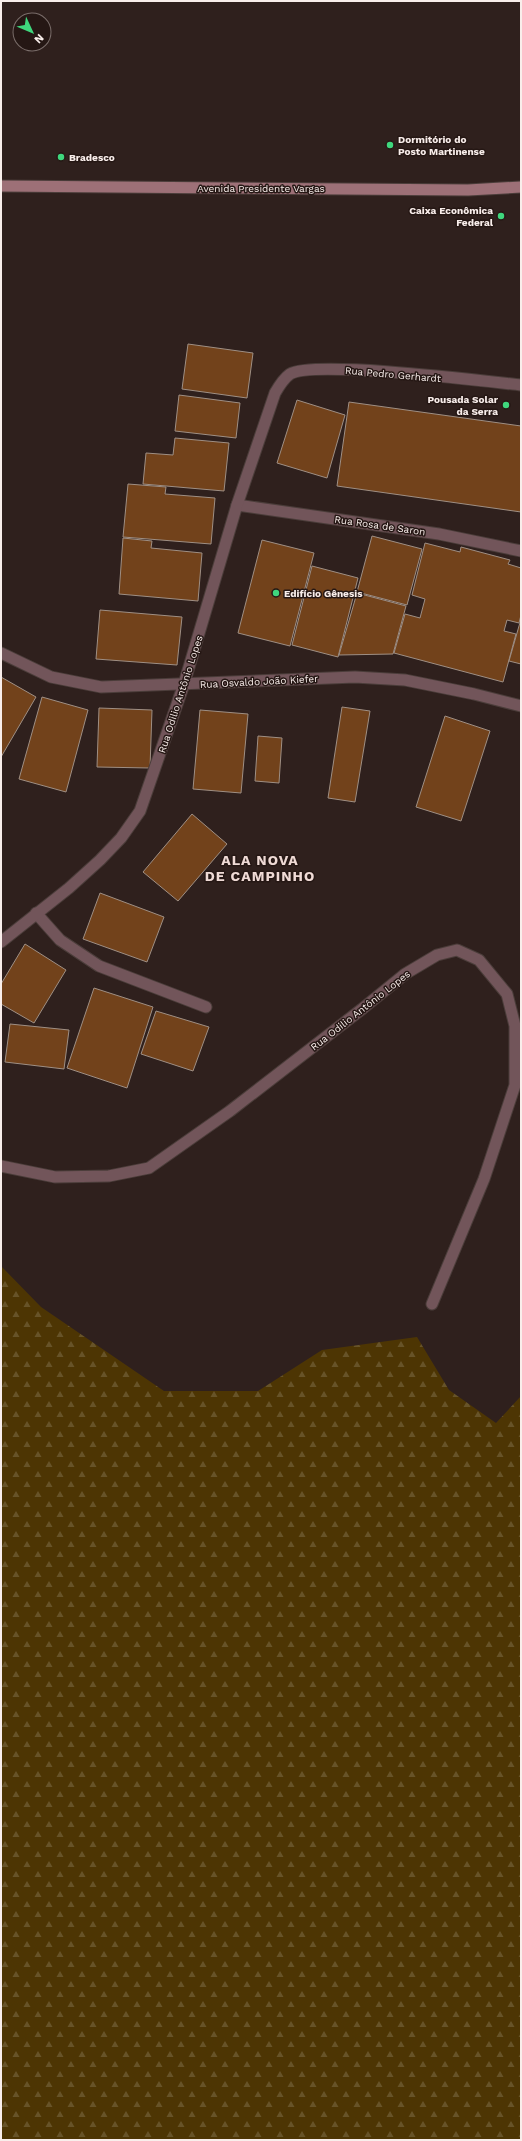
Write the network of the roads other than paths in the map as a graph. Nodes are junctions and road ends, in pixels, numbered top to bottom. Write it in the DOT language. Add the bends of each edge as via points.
graph roads {
  1 [pos="1,186"];
  2 [pos="521,188"];
  3 [pos="521,385"];
  4 [pos="275,393"];
  5 [pos="237,505"];
  6 [pos="521,552"];
  7 [pos="1,653"];
  8 [pos="184,684"];
  9 [pos="521,706"];
  10 [pos="36,913"];
  11 [pos="1,942"];
  12 [pos="206,1007"];
  13 [pos="1,1166"];
  14 [pos="432,1304"];
  1 -- 2 [label="main road, Avenida Presidente Vargas" via="468,190"];
  3 -- 4 [label="street, Rua Pedro Gerhardt" via="336,369 291,373"];
  4 -- 5 [label="street, Rua Odilio Antônio Lopes"];
  5 -- 6 [label="street, Rua Rosa de Saron" via="439,534"];
  5 -- 8 [label="street, Rua Odilio Antônio Lopes"];
  7 -- 8 [label="street, Rua Osvaldo João Kiefer" via="51,677 101,687"];
  8 -- 9 [label="street, Rua Osvaldo João Kiefer" via="355,677 398,679"];
  8 -- 10 [label="street, Rua Odilio Antônio Lopes" via="140,811 121,838 100,860"];
  10 -- 11 [label="street, Rua Odilio Antônio Lopes"];
  10 -- 12 [label="street" via="60,940 99,966"];
  13 -- 14 [label="street, Rua Odilio Antônio Lopes" via="54,1177 109,1176 149,1168 230,1111 405,974 437,955 457,950 479,960 508,994 515,1026 515,1085 484,1179"];
}
